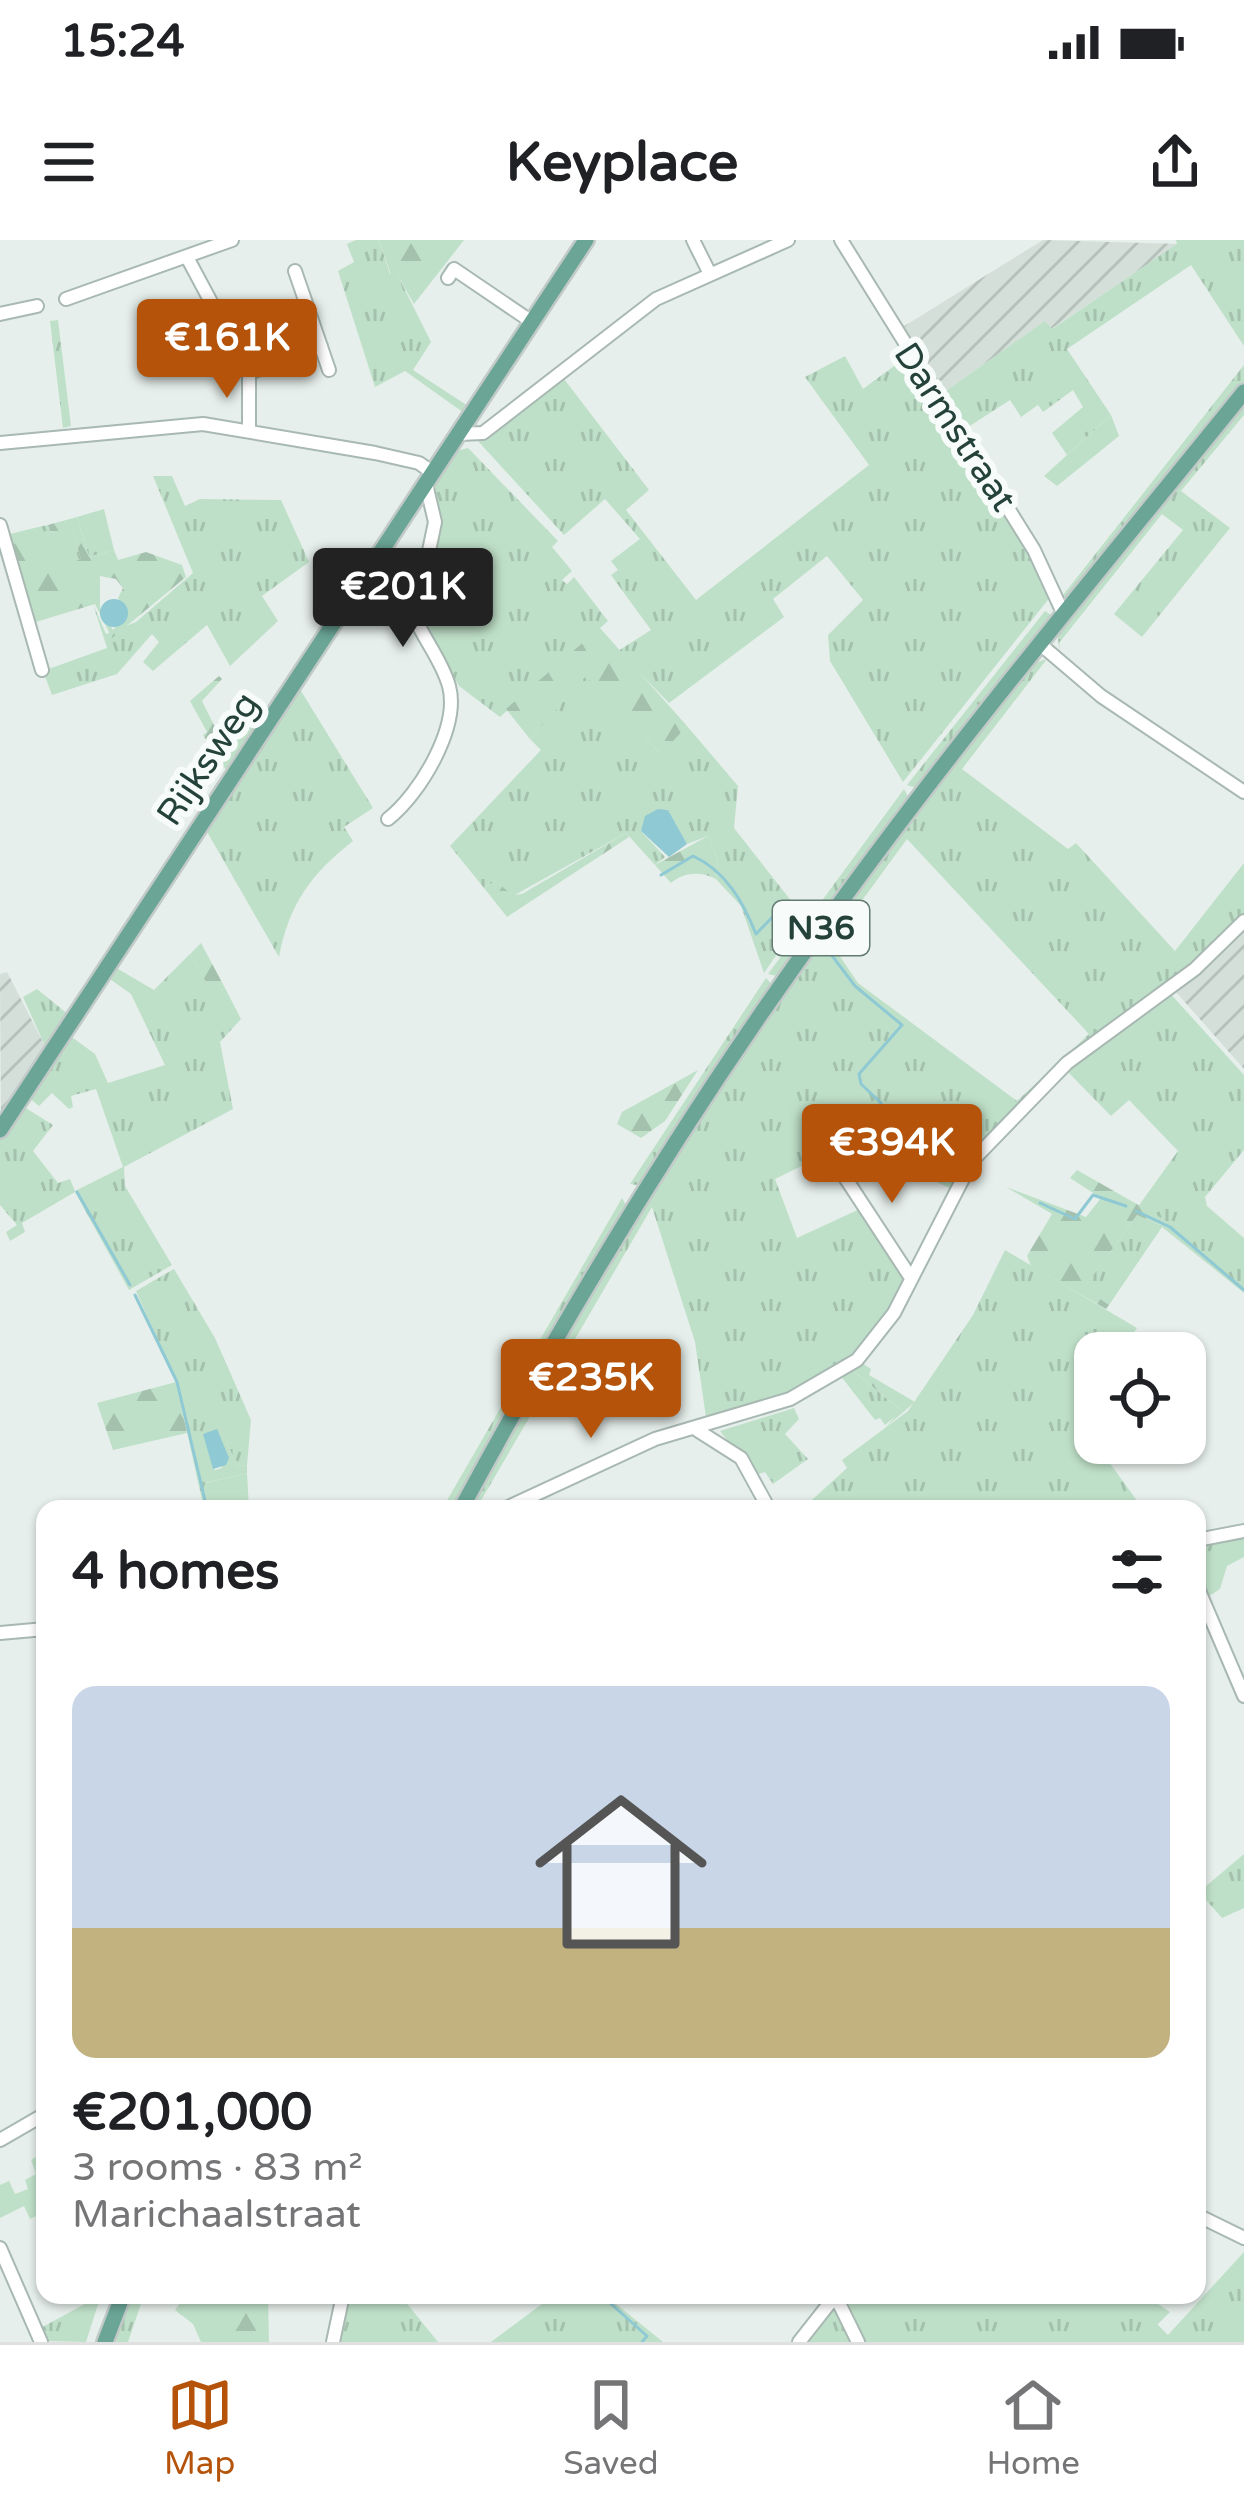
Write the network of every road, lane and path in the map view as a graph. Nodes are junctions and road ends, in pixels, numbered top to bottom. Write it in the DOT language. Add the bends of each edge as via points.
graph roads {
  1 [pos="232,240"];
  2 [pos="693,240"];
  3 [pos="788,240"];
  4 [pos="841,240"];
  5 [pos="577,243"];
  6 [pos="188,259"];
  7 [pos="295,272"];
  8 [pos="710,274"];
  9 [pos="448,278"];
  10 [pos="66,299"];
  11 [pos="37,306"];
  12 [pos="0,314"];
  13 [pos="532,322"];
  14 [pos="321,346"];
  15 [pos="329,370"];
  16 [pos="249,373"];
  17 [pos="1244,392"];
  18 [pos="249,428"];
  19 [pos="459,434"];
  20 [pos="0,443"];
  21 [pos="430,478"];
  22 [pos="0,525"];
  23 [pos="1064,615"];
  24 [pos="1040,644"];
  25 [pos="42,670"];
  26 [pos="1244,792"];
  27 [pos="388,819"];
  28 [pos="1244,921"];
  29 [pos="0,1130"];
  30 [pos="833,1159"];
  31 [pos="911,1279"];
  32 [pos="698,1430"];
  33 [pos="466,1500"];
  34 [pos="523,1500"];
  35 [pos="765,1500"];
  36 [pos="1244,1531"];
  37 [pos="1206,1538"];
  38 [pos="1206,1607"];
  39 [pos="36,1631"];
  40 [pos="0,1634"];
  41 [pos="1244,1696"];
  42 [pos="36,2119"];
  43 [pos="0,2140"];
  44 [pos="1206,2219"];
  45 [pos="1244,2238"];
  46 [pos="0,2248"];
  47 [pos="120,2304"];
  48 [pos="341,2304"];
  49 [pos="829,2304"];
  50 [pos="840,2304"];
  51 [pos="41,2342"];
  52 [pos="108,2342"];
  53 [pos="333,2342"];
  54 [pos="799,2342"];
  55 [pos="859,2342"];
  1 -- 6 [label="street"];
  2 -- 8 [label="street"];
  3 -- 8 [label="street"];
  4 -- 23 [label="street, Darmstraat" via="1034,550"];
  5 -- 13 [label="main road, Rijksweg"];
  6 -- 10 [label="street"];
  6 -- 16 [label="street"];
  7 -- 14 [label="street"];
  8 -- 19 [label="street" via="656,299 483,433"];
  9 -- 13 [label="street" via="454,269"];
  11 -- 12 [label="street"];
  13 -- 19 [label="main road, Rijksweg"];
  14 -- 15 [label="street"];
  14 -- 16 [label="street"];
  16 -- 18 [label="street"];
  17 -- 23 [label="main road, N36"];
  18 -- 20 [label="street" via="151,425"];
  18 -- 21 [label="street" via="419,463"];
  19 -- 21 [label="main road, Rijksweg"];
  21 -- 27 [label="street" via="435,522 415,618 444,670 451,705 418,786"];
  21 -- 29 [label="main road, Rijksweg"];
  22 -- 25 [label="street"];
  23 -- 24 [label="main road, N36"];
  24 -- 26 [label="street" via="1101,696"];
  24 -- 33 [label="main road, N36" via="878,851 718,1078"];
  28 -- 31 [label="street" via="1196,969 1067,1063 972,1161"];
  30 -- 31 [label="street"];
  31 -- 32 [label="street" via="857,1360 790,1399"];
  32 -- 34 [label="street" via="655,1439"];
  32 -- 35 [label="street" via="741,1459"];
  36 -- 37 [label="street"];
  38 -- 41 [label="street"];
  39 -- 40 [label="street"];
  42 -- 43 [label="street"];
  44 -- 45 [label="street"];
  46 -- 51 [label="street"];
  47 -- 52 [label="main road"];
  48 -- 53 [label="street"];
  49 -- 54 [label="street"];
  50 -- 55 [label="street"];
}
